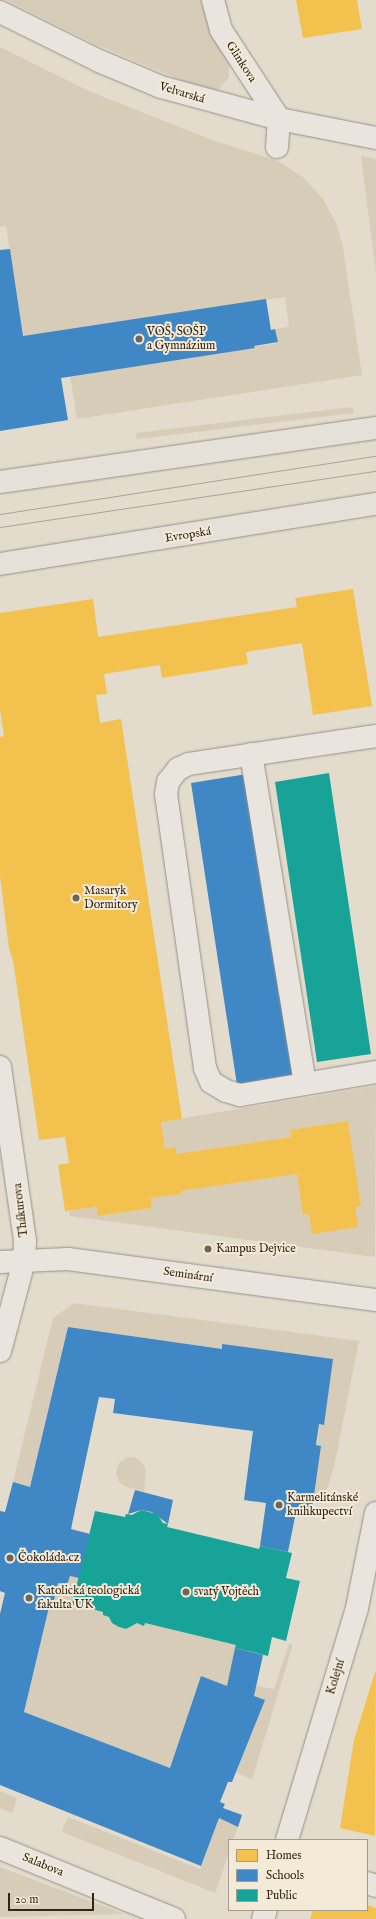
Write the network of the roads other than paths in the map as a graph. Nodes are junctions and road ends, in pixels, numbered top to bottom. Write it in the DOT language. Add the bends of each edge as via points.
graph roads {
  1 [pos="213,0"];
  2 [pos="0,12"];
  3 [pos="279,119"];
  4 [pos="376,138"];
  5 [pos="277,147"];
  6 [pos="376,428"];
  7 [pos="0,482"];
  8 [pos="376,504"];
  9 [pos="0,564"];
  10 [pos="376,736"];
  11 [pos="251,754"];
  12 [pos="0,1067"];
  13 [pos="376,1072"];
  14 [pos="305,1084"];
  15 [pos="24,1261"];
  16 [pos="0,1262"];
  17 [pos="376,1300"];
  18 [pos="0,1351"];
  19 [pos="376,1513"];
  20 [pos="287,1839"];
  21 [pos="0,1848"];
  22 [pos="168,1918"];
  1 -- 3 [label="street, Glinkova" via="221,30"];
  2 -- 3 [label="street, Velvarská" via="99,61 161,87"];
  3 -- 4 [label="street, Velvarská"];
  3 -- 5 [label="street"];
  6 -- 7 [label="main road"];
  8 -- 9 [label="main road, Evropská"];
  10 -- 11 [label="street"];
  11 -- 14 [label="street"];
  11 -- 14 [label="street" via="178,769 168,782 167,788 205,1068 211,1082 226,1091 240,1095"];
  12 -- 15 [label="street, Thákurova" via="24,1223"];
  13 -- 14 [label="street"];
  15 -- 16 [label="street, Seminární"];
  15 -- 17 [label="street, Seminární" via="68,1259"];
  15 -- 18 [label="street, Thákurova"];
  19 -- 20 [label="street, Kolejní" via="357,1608"];
  21 -- 22 [label="street, Salabova"];
}
